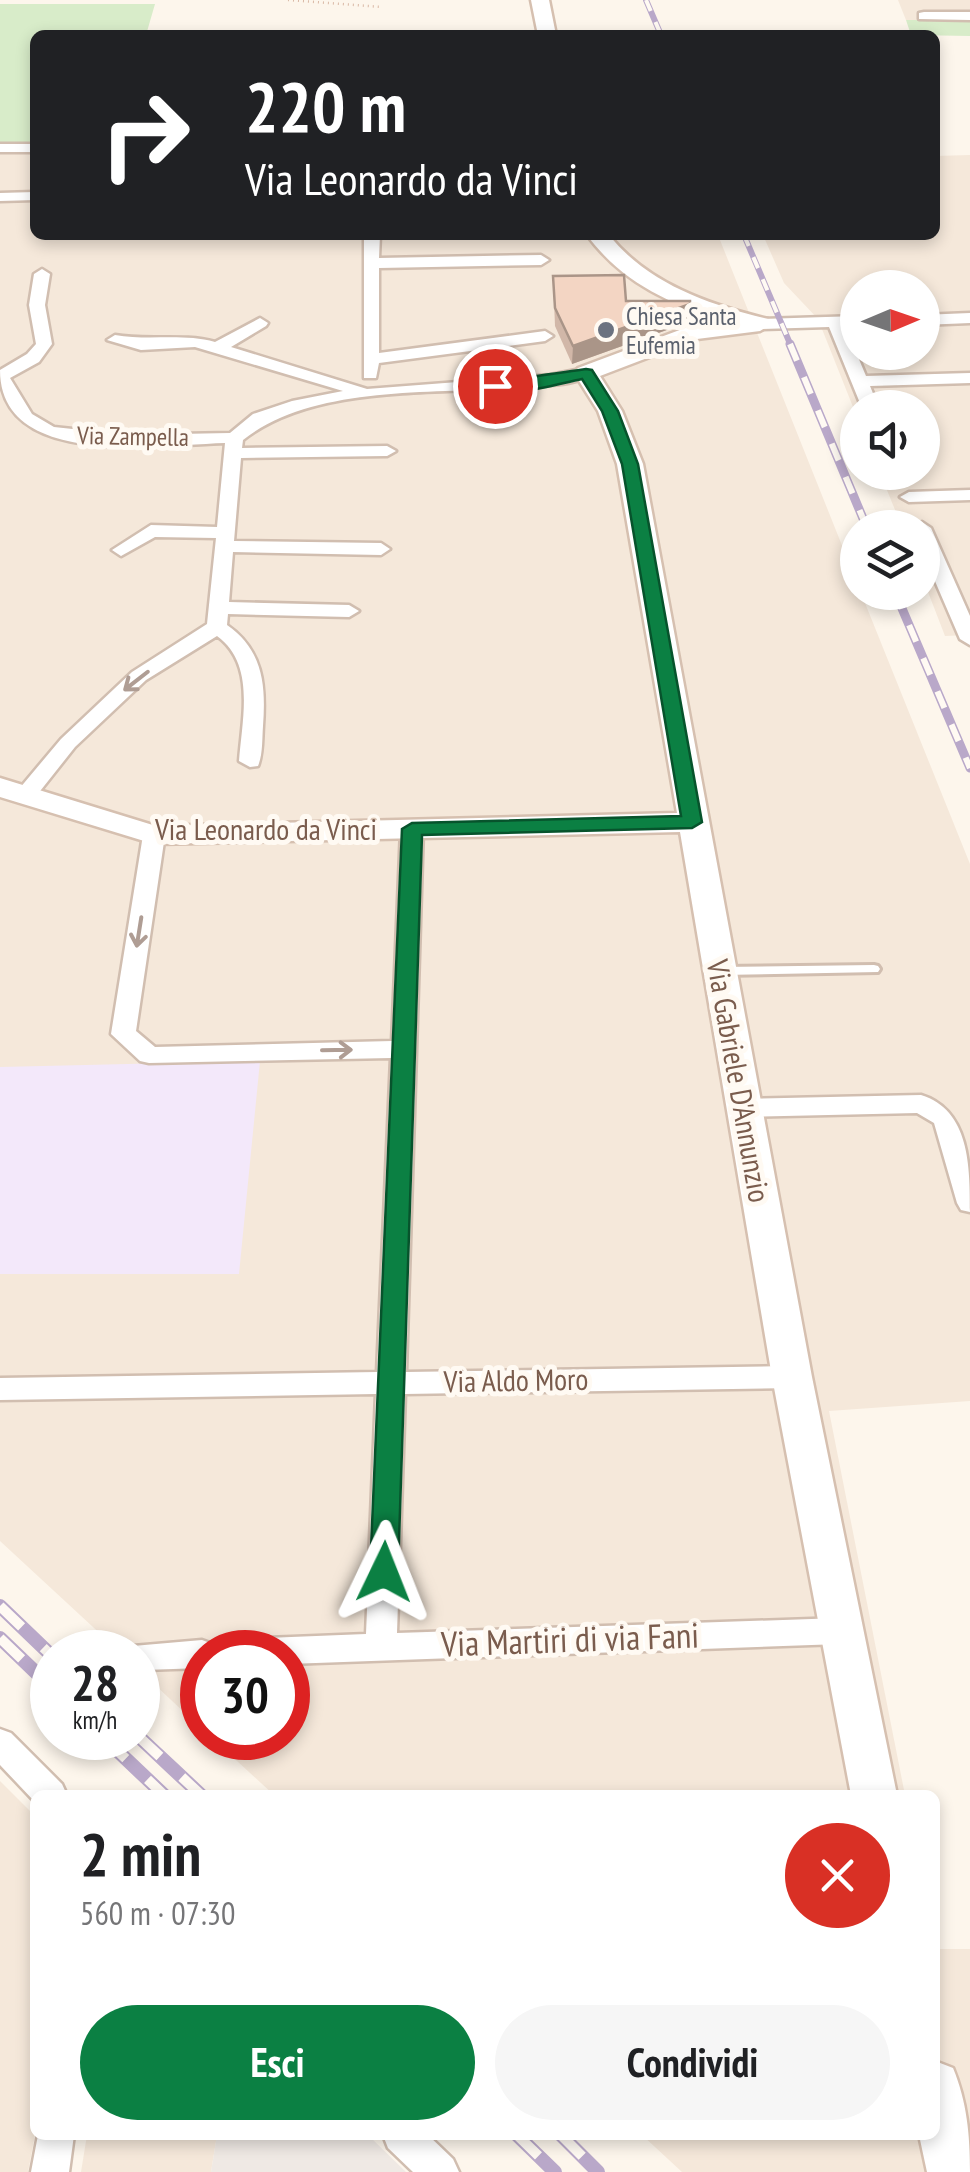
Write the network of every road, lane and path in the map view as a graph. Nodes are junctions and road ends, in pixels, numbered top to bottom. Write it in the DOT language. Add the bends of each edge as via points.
graph roads {
  1 [pos="288,0"];
  2 [pos="540,0"];
  3 [pos="382,7"];
  4 [pos="924,16"];
  5 [pos="970,16"];
  6 [pos="546,30"];
  7 [pos="0,148"];
  8 [pos="30,148"];
  9 [pos="0,196"];
  10 [pos="30,196"];
  11 [pos="372,240"];
  12 [pos="603,240"];
  13 [pos="540,260"];
  14 [pos="371,262"];
  15 [pos="42,274"];
  16 [pos="970,318"];
  17 [pos="940,319"];
  18 [pos="260,322"];
  19 [pos="835,322"];
  20 [pos="840,322"];
  21 [pos="760,324"];
  22 [pos="545,336"];
  23 [pos="115,340"];
  24 [pos="217,348"];
  25 [pos="370,360"];
  26 [pos="298,374"];
  27 [pos="0,376"];
  28 [pos="970,378"];
  29 [pos="860,380"];
  30 [pos="592,382"];
  31 [pos="864,390"];
  32 [pos="370,394"];
  33 [pos="236,439"];
  34 [pos="386,451"];
  35 [pos="907,490"];
  36 [pos="970,496"];
  37 [pos="910,497"];
  38 [pos="915,510"];
  39 [pos="224,540"];
  40 [pos="380,549"];
  41 [pos="121,550"];
  42 [pos="940,560"];
  43 [pos="962,600"];
  44 [pos="349,611"];
  45 [pos="217,617"];
  46 [pos="970,639"];
  47 [pos="250,762"];
  48 [pos="13,791"];
  49 [pos="692,822"];
  50 [pos="412,829"];
  51 [pos="154,835"];
  52 [pos="874,969"];
  53 [pos="719,971"];
  54 [pos="404,1049"];
  55 [pos="744,1108"];
  56 [pos="970,1204"];
  57 [pos="792,1377"];
  58 [pos="390,1383"];
  59 [pos="0,1389"];
  60 [pos="840,1631"];
  61 [pos="381,1647"];
  62 [pos="310,1650"];
  63 [pos="0,1743"];
  64 [pos="45,1790"];
  65 [pos="873,1790"];
  66 [pos="944,2108"];
  67 [pos="55,2140"];
  68 [pos="406,2140"];
  69 [pos="50,2172"];
  70 [pos="440,2172"];
  71 [pos="953,2172"];
  1 -- 3 [label="path"];
  2 -- 6 [label="street"];
  4 -- 5 [label="street"];
  7 -- 8 [label="street"];
  9 -- 10 [label="street"];
  11 -- 14 [label="street"];
  12 -- 21 [label="street" via="636,277 665,294"];
  13 -- 14 [label="street"];
  14 -- 25 [label="street"];
  15 -- 27 [label="street" via="37,305 44,344"];
  16 -- 17 [label="street"];
  18 -- 24 [label="street"];
  19 -- 20 [label="street"];
  19 -- 21 [label="street"];
  19 -- 29 [label="street"];
  21 -- 30 [label="street" via="693,333"];
  22 -- 25 [label="street"];
  23 -- 24 [label="street"];
  24 -- 26 [label="street"];
  25 -- 32 [label="street"];
  26 -- 32 [label="street"];
  26 -- 33 [label="street"];
  27 -- 33 [label="street, Via Zampella" via="27,419 50,432"];
  28 -- 29 [label="street"];
  29 -- 31 [label="street"];
  30 -- 32 [label="street"];
  30 -- 49 [label="street, Via Gabriele D'Annunzio" via="630,464"];
  32 -- 33 [label="street" via="270,412"];
  33 -- 34 [label="street, Via Zampella"];
  33 -- 39 [label="street"];
  35 -- 37 [label="street"];
  36 -- 37 [label="street"];
  37 -- 38 [label="street"];
  39 -- 40 [label="street"];
  39 -- 41 [label="street" via="152,532"];
  39 -- 45 [label="street"];
  42 -- 43 [label="street"];
  43 -- 46 [label="street"];
  44 -- 45 [label="street"];
  45 -- 47 [label="street" via="253,663"];
  45 -- 48 [label="street, one-way" via="139,676"];
  48 -- 51 [label="street, Via Leonardo da Vinci"];
  49 -- 50 [label="street, Via Leonardo da Vinci"];
  49 -- 53 [label="street, Via Gabriele D'Annunzio"];
  50 -- 51 [label="street, Via Leonardo da Vinci"];
  50 -- 54 [label="street"];
  51 -- 54 [label="street, one-way" via="124,1034 150,1055"];
  52 -- 53 [label="lane"];
  53 -- 55 [label="street, Via Gabriele D'Annunzio"];
  54 -- 58 [label="street"];
  55 -- 56 [label="street" via="921,1104 945,1118"];
  55 -- 57 [label="street, Via Gabriele D'Annunzio"];
  57 -- 58 [label="street, Via Aldo Moro"];
  57 -- 60 [label="street, Via Gabriele D'Annunzio"];
  58 -- 59 [label="street, Via Aldo Moro"];
  58 -- 61 [label="street"];
  60 -- 61 [label="street, Via Martiri di via Fani"];
  60 -- 65 [label="street, Via Gabriele D'Annunzio"];
  61 -- 62 [label="street, Via Martiri di via Fani"];
  63 -- 64 [label="street"];
  66 -- 71 [label="street"];
  67 -- 69 [label="street"];
  68 -- 70 [label="street"];
}
